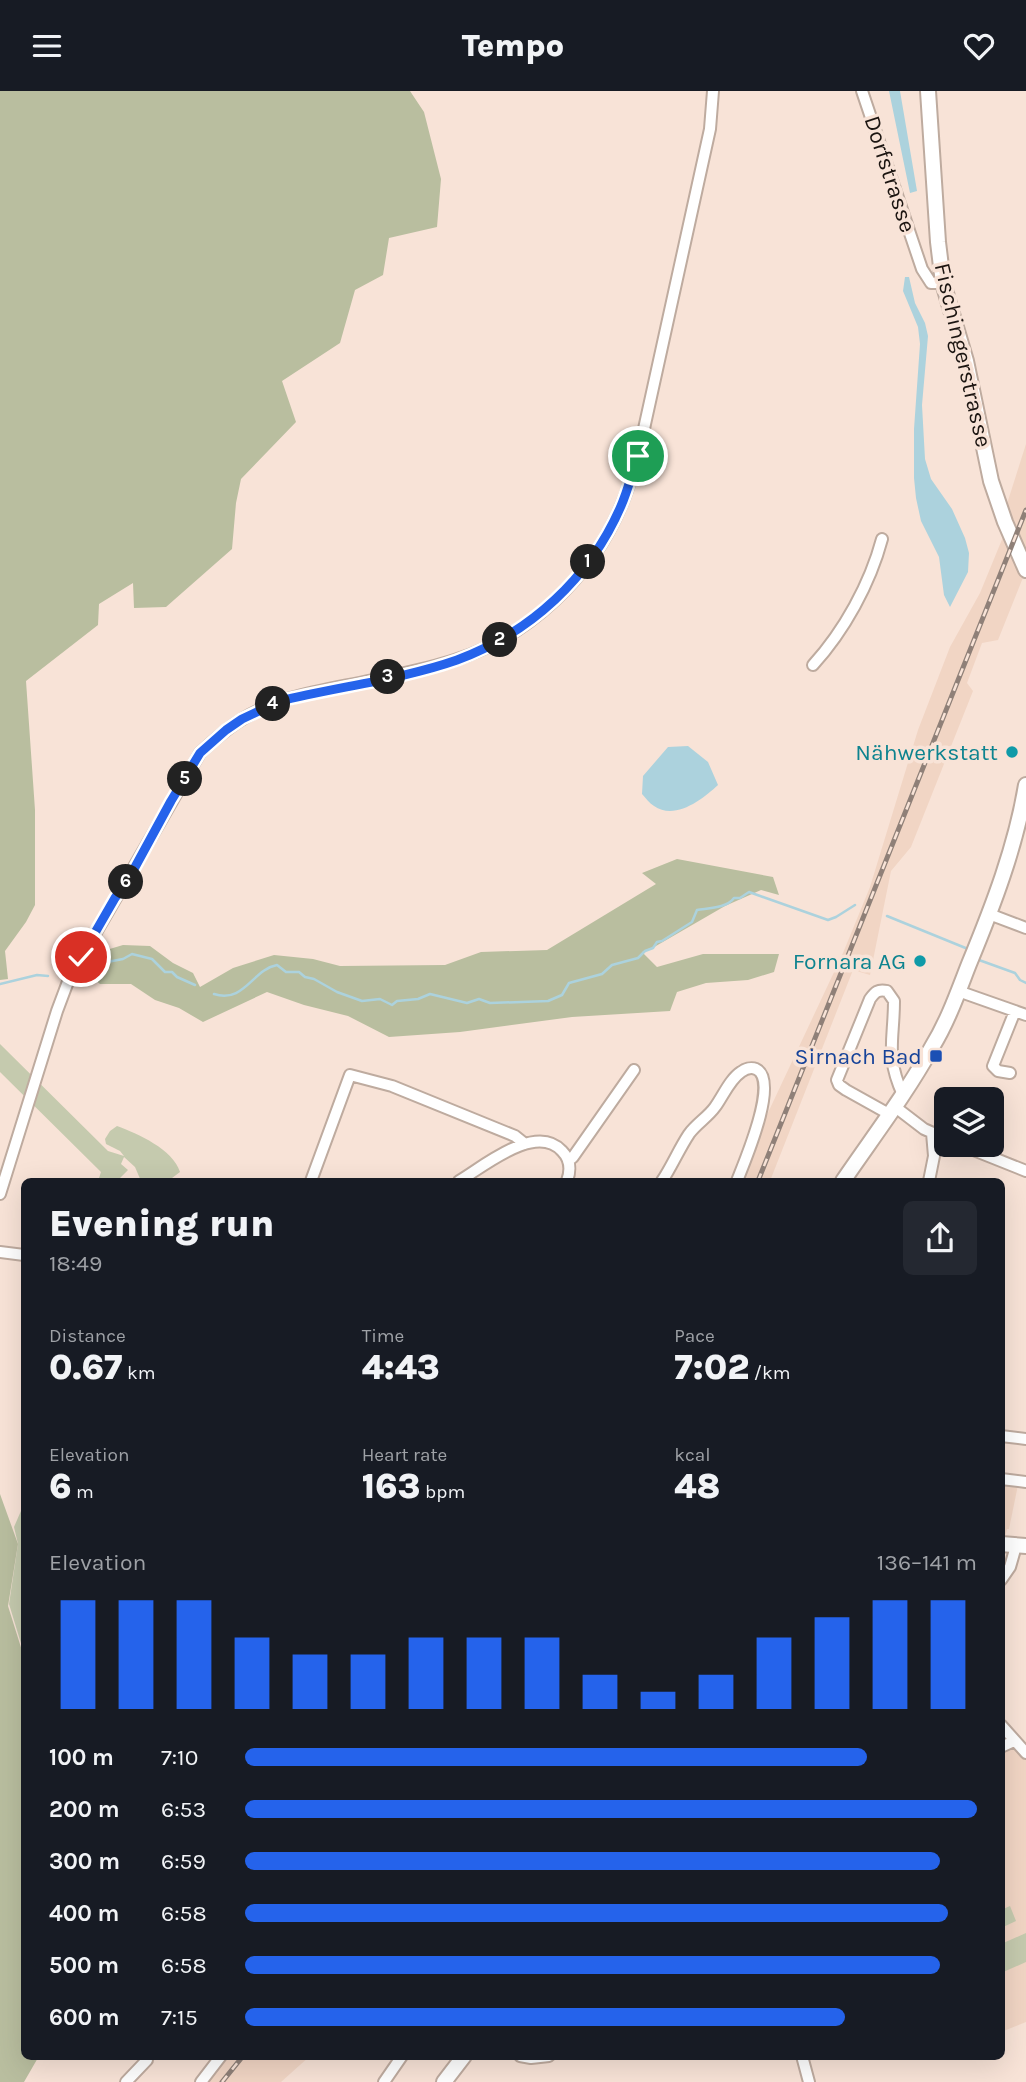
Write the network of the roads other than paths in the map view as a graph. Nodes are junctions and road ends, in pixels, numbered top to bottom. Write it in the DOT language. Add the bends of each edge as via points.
graph roads {
  1 [pos="713,91"];
  2 [pos="862,91"];
  3 [pos="929,91"];
  4 [pos="943,283"];
  5 [pos="882,539"];
  6 [pos="1026,570"];
  7 [pos="813,665"];
  8 [pos="1026,785"];
  9 [pos="989,914"];
  10 [pos="1026,928"];
  11 [pos="958,991"];
  12 [pos="1015,1011"];
  13 [pos="1026,1015"];
  14 [pos="634,1070"];
  15 [pos="1010,1073"];
  16 [pos="895,1105"];
  17 [pos="932,1133"];
  18 [pos="525,1144"];
  19 [pos="991,1157"];
  20 [pos="568,1161"];
  21 [pos="483,1166"];
  22 [pos="1026,1171"];
  23 [pos="312,1178"];
  24 [pos="464,1178"];
  25 [pos="477,1178"];
  26 [pos="568,1178"];
  27 [pos="664,1178"];
  28 [pos="738,1178"];
  29 [pos="845,1178"];
  30 [pos="930,1178"];
  31 [pos="0,1194"];
  32 [pos="0,1252"];
  33 [pos="21,1255"];
  34 [pos="1005,1437"];
  35 [pos="1026,1440"];
  36 [pos="1005,1479"];
  37 [pos="1026,1482"];
  38 [pos="1014,1546"];
  39 [pos="1005,1574"];
  40 [pos="1005,1730"];
  41 [pos="1014,1741"];
  42 [pos="1005,1745"];
  43 [pos="1026,1753"];
  44 [pos="147,2060"];
  45 [pos="217,2060"];
  46 [pos="399,2060"];
  47 [pos="461,2060"];
  48 [pos="803,2060"];
  49 [pos="126,2082"];
  50 [pos="201,2082"];
  51 [pos="384,2082"];
  52 [pos="444,2082"];
  53 [pos="809,2082"];
  1 -- 31 [label="street" via="638,456 621,506 600,546 551,604 486,648 414,672 280,701 242,719 200,753 69,979"];
  2 -- 4 [label="street, Dorfstrasse" via="922,269 931,283"];
  3 -- 4 [label="main road, Fischingerstrasse"];
  4 -- 6 [label="main road, Fischingerstrasse" via="967,361 991,481"];
  5 -- 7 [label="street" via="850,613"];
  8 -- 9 [label="main road"];
  9 -- 10 [label="street"];
  9 -- 11 [label="main road"];
  11 -- 12 [label="street"];
  11 -- 16 [label="main road" via="932,1048"];
  12 -- 13 [label="street"];
  12 -- 15 [label="street" via="994,1063 996,1070"];
  14 -- 20 [label="street"];
  16 -- 16 [label="street" via="846,1090 837,1080 870,999 878,991 887,991 894,1001 891,1059"];
  16 -- 17 [label="street"];
  16 -- 29 [label="main road"];
  17 -- 30 [label="street"];
  18 -- 20 [label="street" via="547,1141"];
  18 -- 21 [label="street"];
  18 -- 23 [label="street" via="392,1086 350,1075"];
  19 -- 22 [label="street"];
  20 -- 26 [label="street"];
  21 -- 24 [label="street"];
  21 -- 25 [label="street"];
  27 -- 28 [label="street" via="690,1132 710,1114 743,1070 755,1068 765,1079 763,1098"];
  32 -- 33 [label="street"];
  34 -- 35 [label="street"];
  36 -- 37 [label="street"];
  38 -- 39 [label="street"];
  40 -- 41 [label="street"];
  41 -- 42 [label="street"];
  41 -- 43 [label="street"];
  44 -- 49 [label="street"];
  45 -- 50 [label="street"];
  46 -- 51 [label="street"];
  47 -- 52 [label="main road"];
  48 -- 53 [label="street"];
}
